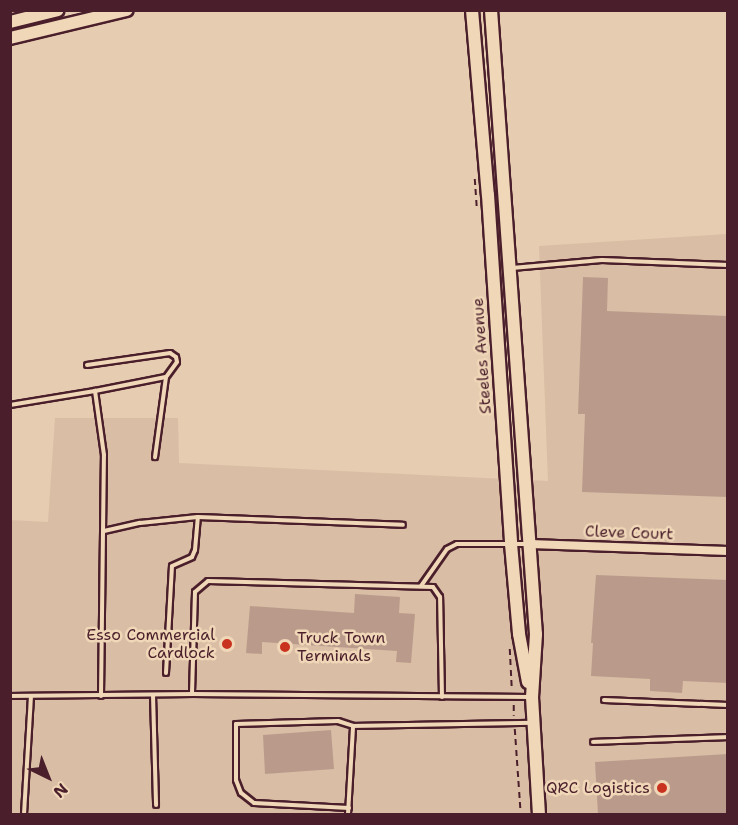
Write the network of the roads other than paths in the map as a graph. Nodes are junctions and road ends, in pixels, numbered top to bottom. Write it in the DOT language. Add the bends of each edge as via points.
graph roads {
  1 [pos="58,10"];
  2 [pos="127,10"];
  3 [pos="472,10"];
  4 [pos="491,10"];
  5 [pos="10,22"];
  6 [pos="10,38"];
  7 [pos="728,265"];
  8 [pos="511,268"];
  9 [pos="87,365"];
  10 [pos="166,377"];
  11 [pos="95,391"];
  12 [pos="10,405"];
  13 [pos="155,457"];
  14 [pos="198,517"];
  15 [pos="403,525"];
  16 [pos="104,531"];
  17 [pos="511,544"];
  18 [pos="530,544"];
  19 [pos="728,551"];
  20 [pos="421,586"];
  21 [pos="166,673"];
  22 [pos="192,694"];
  23 [pos="153,695"];
  24 [pos="10,696"];
  25 [pos="30,696"];
  26 [pos="101,696"];
  27 [pos="442,697"];
  28 [pos="532,698"];
  29 [pos="604,700"];
  30 [pos="728,705"];
  31 [pos="533,723"];
  32 [pos="353,726"];
  33 [pos="728,737"];
  34 [pos="592,742"];
  35 [pos="156,805"];
  36 [pos="349,808"];
  37 [pos="24,814"];
  38 [pos="348,814"];
  39 [pos="539,814"];
  1 -- 5 [label="main road"];
  2 -- 6 [label="main road"];
  3 -- 17 [label="main road, Steeles Avenue"];
  4 -- 8 [label="main road, Steeles Avenue"];
  7 -- 8 [label="lane" via="602,260"];
  8 -- 18 [label="main road, Steeles Avenue"];
  9 -- 10 [label="lane" via="170,353 177,362"];
  10 -- 11 [label="lane"];
  10 -- 13 [label="lane"];
  11 -- 12 [label="lane"];
  11 -- 16 [label="lane" via="104,455"];
  14 -- 15 [label="lane"];
  14 -- 16 [label="lane"];
  14 -- 21 [label="lane" via="192,557 172,566"];
  16 -- 26 [label="lane"];
  17 -- 18 [label="lane"];
  17 -- 20 [label="lane" via="457,544 447,549"];
  17 -- 28 [label="main road, Steeles Avenue" via="519,634"];
  18 -- 19 [label="street, Cleve Court"];
  18 -- 28 [label="main road, Steeles Avenue" via="536,634"];
  20 -- 22 [label="lane" via="208,581 195,592"];
  20 -- 27 [label="lane" via="433,587 440,597"];
  22 -- 23 [label="lane"];
  22 -- 27 [label="lane"];
  23 -- 26 [label="lane"];
  23 -- 35 [label="lane"];
  24 -- 25 [label="lane"];
  25 -- 26 [label="lane"];
  25 -- 37 [label="lane"];
  27 -- 28 [label="lane"];
  28 -- 31 [label="main road, Steeles Avenue"];
  29 -- 30 [label="lane"];
  31 -- 32 [label="lane"];
  31 -- 39 [label="main road, Steeles Avenue"];
  32 -- 36 [label="lane"];
  32 -- 36 [label="lane" via="338,721 237,724 236,780 241,793 254,803"];
  33 -- 34 [label="lane"];
  36 -- 38 [label="lane"];
}
